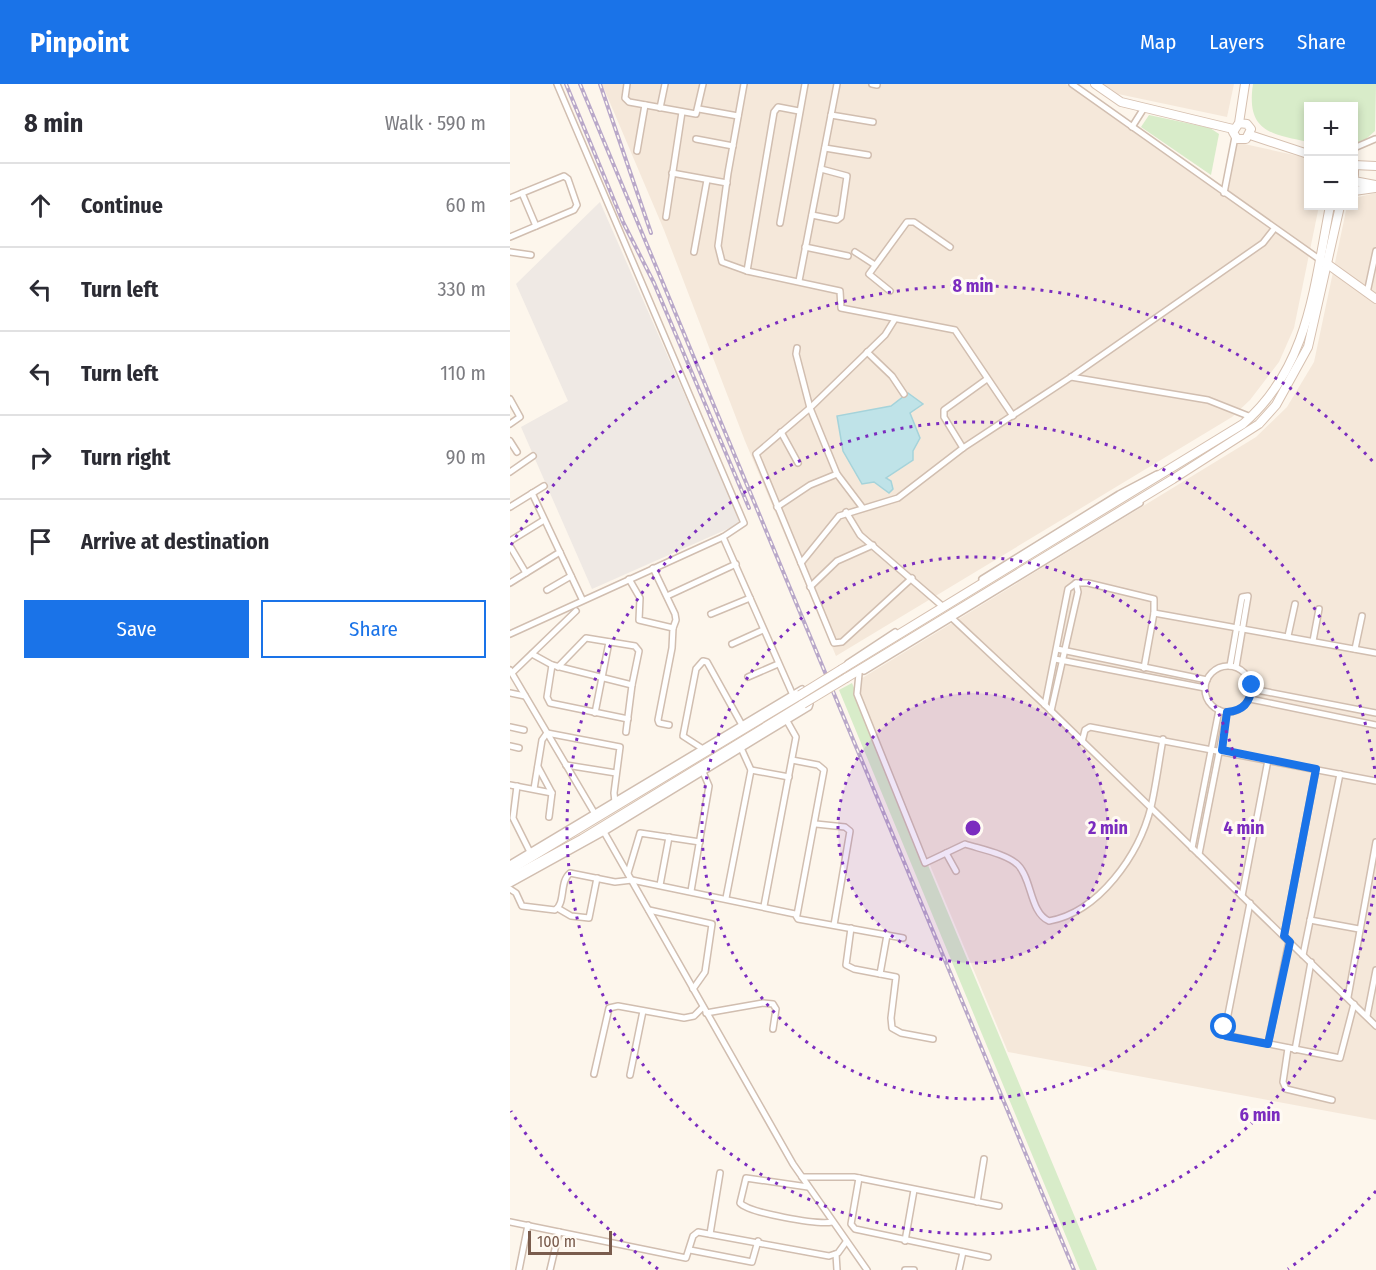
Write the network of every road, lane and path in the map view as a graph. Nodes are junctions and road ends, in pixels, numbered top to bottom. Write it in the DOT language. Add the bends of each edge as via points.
graph roads {
  1 [pos="557,84"];
  2 [pos="627,84"];
  3 [pos="665,84"];
  4 [pos="703,84"];
  5 [pos="744,84"];
  6 [pos="805,84"];
  7 [pos="837,84"];
  8 [pos="1072,84"];
  9 [pos="1095,84"];
  10 [pos="1245,84"];
  11 [pos="645,105"];
  12 [pos="660,108"];
  13 [pos="1144,108"];
  14 [pos="699,109"];
  15 [pos="800,111"];
  16 [pos="682,112"];
  17 [pos="831,115"];
  18 [pos="738,116"];
  19 [pos="873,122"];
  20 [pos="1132,127"];
  21 [pos="1236,130"];
  22 [pos="1250,135"];
  23 [pos="1376,138"];
  24 [pos="696,139"];
  25 [pos="733,146"];
  26 [pos="1358,146"];
  27 [pos="825,148"];
  28 [pos="637,152"];
  29 [pos="1304,153"];
  30 [pos="867,155"];
  31 [pos="1358,165"];
  32 [pos="1376,166"];
  33 [pos="821,169"];
  34 [pos="672,173"];
  35 [pos="707,180"];
  36 [pos="1358,182"];
  37 [pos="727,183"];
  38 [pos="1376,186"];
  39 [pos="1358,190"];
  40 [pos="522,193"];
  41 [pos="1224,193"];
  42 [pos="510,198"];
  43 [pos="1329,210"];
  44 [pos="1339,210"];
  45 [pos="812,215"];
  46 [pos="666,217"];
  47 [pos="780,223"];
  48 [pos="536,226"];
  49 [pos="1274,230"];
  50 [pos="510,237"];
  51 [pos="950,247"];
  52 [pos="805,248"];
  53 [pos="510,252"];
  54 [pos="694,252"];
  55 [pos="855,252"];
  56 [pos="1376,253"];
  57 [pos="531,255"];
  58 [pos="848,256"];
  59 [pos="1319,259"];
  60 [pos="874,265"];
  61 [pos="1328,265"];
  62 [pos="747,271"];
  63 [pos="799,281"];
  64 [pos="890,291"];
  65 [pos="1368,293"];
  66 [pos="1376,299"];
  67 [pos="895,319"];
  68 [pos="797,348"];
  69 [pos="867,352"];
  70 [pos="1071,377"];
  71 [pos="987,379"];
  72 [pos="904,394"];
  73 [pos="510,399"];
  74 [pos="810,408"];
  75 [pos="1012,416"];
  76 [pos="1251,417"];
  77 [pos="510,424"];
  78 [pos="781,432"];
  79 [pos="510,441"];
  80 [pos="963,448"];
  81 [pos="517,452"];
  82 [pos="533,456"];
  83 [pos="798,463"];
  84 [pos="510,472"];
  85 [pos="1165,472"];
  86 [pos="837,474"];
  87 [pos="1173,479"];
  88 [pos="544,486"];
  89 [pos="532,494"];
  90 [pos="510,507"];
  91 [pos="777,507"];
  92 [pos="862,507"];
  93 [pos="846,512"];
  94 [pos="544,520"];
  95 [pos="723,537"];
  96 [pos="510,541"];
  97 [pos="873,545"];
  98 [pos="510,546"];
  99 [pos="560,552"];
  100 [pos="801,563"];
  101 [pos="736,564"];
  102 [pos="653,568"];
  103 [pos="526,573"];
  104 [pos="571,576"];
  105 [pos="912,578"];
  106 [pos="629,579"];
  107 [pos="510,583"];
  108 [pos="1076,583"];
  109 [pos="810,587"];
  110 [pos="547,590"];
  111 [pos="667,596"];
  112 [pos="750,598"];
  113 [pos="582,599"];
  114 [pos="1295,604"];
  115 [pos="941,605"];
  116 [pos="1319,609"];
  117 [pos="576,611"];
  118 [pos="1154,613"];
  119 [pos="711,614"];
  120 [pos="1362,616"];
  121 [pos="953,619"];
  122 [pos="1236,627"];
  123 [pos="673,628"];
  124 [pos="1244,628"];
  125 [pos="764,630"];
  126 [pos="510,634"];
  127 [pos="1288,636"];
  128 [pos="1313,641"];
  129 [pos="609,642"];
  130 [pos="732,644"];
  131 [pos="1057,649"];
  132 [pos="1355,649"];
  133 [pos="1066,651"];
  134 [pos="1376,653"];
  135 [pos="532,654"];
  136 [pos="1055,658"];
  137 [pos="1063,660"];
  138 [pos="778,664"];
  139 [pos="555,666"];
  140 [pos="1233,666"];
  141 [pos="844,668"];
  142 [pos="1144,668"];
  143 [pos="511,672"];
  144 [pos="852,675"];
  145 [pos="603,677"];
  146 [pos="748,677"];
  147 [pos="1207,680"];
  148 [pos="632,685"];
  149 [pos="1205,688"];
  150 [pos="1252,689"];
  151 [pos="510,693"];
  152 [pos="796,694"];
  153 [pos="525,696"];
  154 [pos="1250,699"];
  155 [pos="1045,705"];
  156 [pos="1219,710"];
  157 [pos="1051,711"];
  158 [pos="1227,712"];
  159 [pos="595,713"];
  160 [pos="1376,713"];
  161 [pos="628,719"];
  162 [pos="787,720"];
  163 [pos="669,725"];
  164 [pos="742,725"];
  165 [pos="1376,725"];
  166 [pos="510,727"];
  167 [pos="524,730"];
  168 [pos="626,732"];
  169 [pos="547,733"];
  170 [pos="1162,739"];
  171 [pos="1082,742"];
  172 [pos="510,746"];
  173 [pos="519,748"];
  174 [pos="741,748"];
  175 [pos="703,749"];
  176 [pos="1213,749"];
  177 [pos="1222,750"];
  178 [pos="792,760"];
  179 [pos="1268,760"];
  180 [pos="566,765"];
  181 [pos="538,767"];
  182 [pos="1316,769"];
  183 [pos="751,770"];
  184 [pos="703,772"];
  185 [pos="616,773"];
  186 [pos="1340,774"];
  187 [pos="789,777"];
  188 [pos="1376,781"];
  189 [pos="510,785"];
  190 [pos="518,786"];
  191 [pos="534,789"];
  192 [pos="552,793"];
  193 [pos="615,802"];
  194 [pos="1150,808"];
  195 [pos="595,814"];
  196 [pos="549,817"];
  197 [pos="816,824"];
  198 [pos="604,832"];
  199 [pos="669,837"];
  200 [pos="700,842"];
  201 [pos="1376,842"];
  202 [pos="1192,848"];
  203 [pos="530,852"];
  204 [pos="946,853"];
  205 [pos="1199,854"];
  206 [pos="510,864"];
  207 [pos="510,870"];
  208 [pos="956,871"];
  209 [pos="628,873"];
  210 [pos="510,878"];
  211 [pos="597,878"];
  212 [pos="632,880"];
  213 [pos="510,884"];
  214 [pos="660,885"];
  215 [pos="510,889"];
  216 [pos="691,891"];
  217 [pos="1242,896"];
  218 [pos="726,898"];
  219 [pos="1250,903"];
  220 [pos="764,906"];
  221 [pos="558,909"];
  222 [pos="649,910"];
  223 [pos="797,915"];
  224 [pos="1310,920"];
  225 [pos="834,925"];
  226 [pos="851,928"];
  227 [pos="1359,929"];
  228 [pos="887,935"];
  229 [pos="1284,936"];
  230 [pos="903,938"];
  231 [pos="1290,942"];
  232 [pos="1304,954"];
  233 [pos="1311,962"];
  234 [pos="1376,970"];
  235 [pos="880,974"];
  236 [pos="693,989"];
  237 [pos="1348,997"];
  238 [pos="1354,1004"];
  239 [pos="705,1010"];
  240 [pos="643,1011"];
  241 [pos="1367,1016"];
  242 [pos="1376,1026"];
  243 [pos="773,1029"];
  244 [pos="933,1039"];
  245 [pos="1268,1044"];
  246 [pos="1288,1048"];
  247 [pos="1295,1050"];
  248 [pos="594,1074"];
  249 [pos="630,1075"];
  250 [pos="1332,1100"];
  251 [pos="984,1159"];
  252 [pos="720,1173"];
  253 [pos="802,1178"];
  254 [pos="860,1178"];
  255 [pos="808,1187"];
  256 [pos="914,1190"];
  257 [pos="977,1202"];
  258 [pos="999,1206"];
  259 [pos="510,1221"];
  260 [pos="832,1222"];
  261 [pos="528,1226"];
  262 [pos="559,1232"];
  263 [pos="710,1234"];
  264 [pos="905,1240"];
  265 [pos="758,1241"];
  266 [pos="846,1242"];
  267 [pos="690,1250"];
  268 [pos="963,1252"];
  269 [pos="836,1254"];
  270 [pos="988,1257"];
  271 [pos="519,1270"];
  272 [pos="550,1270"];
  273 [pos="837,1270"];
  274 [pos="867,1270"];
  275 [pos="905,1270"];
  276 [pos="914,1270"];
  277 [pos="959,1270"];
  1 -- 95 [label="street" via="744,522 741,528"];
  2 -- 11 [label="street" via="626,101"];
  3 -- 12 [label="street"];
  4 -- 14 [label="street"];
  5 -- 18 [label="street"];
  6 -- 15 [label="street"];
  7 -- 17 [label="street"];
  8 -- 20 [label="street"];
  9 -- 13 [label="main road" via="1121,102"];
  10 -- 21 [label="main road"];
  11 -- 12 [label="street"];
  11 -- 28 [label="street"];
  12 -- 16 [label="street"];
  13 -- 20 [label="street"];
  13 -- 21 [label="main road"];
  14 -- 16 [label="street" via="696,114"];
  14 -- 18 [label="street"];
  15 -- 47 [label="street"];
  15 -- 62 [label="street" via="778,107 774,112"];
  16 -- 34 [label="street"];
  17 -- 19 [label="street"];
  17 -- 27 [label="street"];
  18 -- 25 [label="street"];
  20 -- 41 [label="street"];
  21 -- 22 [label="main road" via="1243,140"];
  21 -- 22 [label="main road" via="1249,126"];
  21 -- 41 [label="street"];
  22 -- 29 [label="main road"];
  23 -- 26 [label="street"];
  24 -- 25 [label="street"];
  25 -- 37 [label="street"];
  27 -- 30 [label="street"];
  27 -- 33 [label="street"];
  31 -- 32 [label="main road"];
  33 -- 45 [label="street"];
  33 -- 45 [label="street" via="847,176 841,217 837,220"];
  34 -- 35 [label="street"];
  34 -- 46 [label="street"];
  35 -- 37 [label="street"];
  35 -- 54 [label="street"];
  36 -- 38 [label="main road"];
  37 -- 62 [label="street" via="719,254 727,266"];
  38 -- 39 [label="main road"];
  40 -- 42 [label="street"];
  40 -- 48 [label="street"];
  40 -- 48 [label="street" via="561,177 568,179 577,207"];
  41 -- 49 [label="street"];
  43 -- 59 [label="main road"];
  44 -- 61 [label="main road"];
  45 -- 52 [label="street"];
  48 -- 50 [label="street"];
  49 -- 59 [label="street"];
  49 -- 70 [label="street" via="1263,243"];
  51 -- 60 [label="street" via="910,220"];
  52 -- 58 [label="street"];
  52 -- 63 [label="street"];
  53 -- 57 [label="street"];
  55 -- 60 [label="street"];
  56 -- 65 [label="street"];
  59 -- 61 [label="main road"];
  59 -- 76 [label="main road" via="1299,347 1282,380"];
  60 -- 64 [label="street" via="870,276"];
  61 -- 65 [label="main road"];
  61 -- 87 [label="main road" via="1308,347 1276,405 1250,431"];
  62 -- 63 [label="street"];
  63 -- 67 [label="street" via="840,291 841,308"];
  65 -- 66 [label="main road"];
  67 -- 69 [label="street" via="889,331"];
  67 -- 71 [label="street" via="955,330"];
  68 -- 74 [label="street"];
  69 -- 72 [label="street"];
  69 -- 74 [label="street"];
  70 -- 75 [label="street"];
  70 -- 76 [label="street" via="1208,400"];
  71 -- 75 [label="street"];
  71 -- 80 [label="street" via="944,410 944,417"];
  73 -- 77 [label="street" via="520,417"];
  74 -- 78 [label="street"];
  74 -- 86 [label="street"];
  75 -- 80 [label="street"];
  76 -- 85 [label="main road"];
  78 -- 83 [label="street"];
  78 -- 91 [label="street" via="756,454"];
  79 -- 81 [label="street"];
  80 -- 92 [label="street" via="898,498"];
  82 -- 84 [label="street"];
  85 -- 115 [label="street" via="1141,480"];
  85 -- 141 [label="main road"];
  86 -- 91 [label="street" via="810,485"];
  86 -- 92 [label="street"];
  87 -- 121 [label="street"];
  87 -- 144 [label="main road"];
  88 -- 89 [label="street"];
  89 -- 90 [label="street"];
  89 -- 94 [label="street"];
  91 -- 100 [label="street"];
  92 -- 93 [label="street"];
  93 -- 97 [label="street" via="855,529"];
  93 -- 100 [label="street" via="822,533"];
  94 -- 96 [label="street"];
  94 -- 99 [label="street"];
  95 -- 101 [label="street"];
  95 -- 102 [label="street"];
  97 -- 105 [label="street"];
  97 -- 109 [label="street" via="837,561"];
  98 -- 103 [label="street"];
  99 -- 103 [label="street"];
  99 -- 104 [label="street"];
  100 -- 109 [label="street"];
  101 -- 111 [label="street"];
  101 -- 112 [label="street"];
  102 -- 106 [label="street"];
  102 -- 111 [label="street"];
  103 -- 107 [label="street"];
  104 -- 110 [label="street"];
  104 -- 113 [label="street"];
  105 -- 109 [label="street" via="838,644 832,640"];
  105 -- 115 [label="street"];
  106 -- 113 [label="street"];
  106 -- 123 [label="street" via="640,598 639,620"];
  108 -- 118 [label="street" via="1151,597 1155,601"];
  108 -- 131 [label="street" via="1068,589"];
  108 -- 133 [label="street" via="1078,592"];
  111 -- 123 [label="street" via="676,620"];
  112 -- 119 [label="street"];
  112 -- 125 [label="street"];
  113 -- 126 [label="street"];
  114 -- 127 [label="street"];
  115 -- 141 [label="street" via="853,657"];
  116 -- 128 [label="street"];
  117 -- 135 [label="street"];
  118 -- 122 [label="street"];
  118 -- 142 [label="street"];
  120 -- 132 [label="street"];
  121 -- 144 [label="street"];
  121 -- 155 [label="street"];
  122 -- 124 [label="street"];
  122 -- 124 [label="street" via="1242,597 1248,596"];
  122 -- 140 [label="street"];
  123 -- 163 [label="street" via="658,720"];
  124 -- 127 [label="street"];
  124 -- 140 [label="street"];
  125 -- 130 [label="street"];
  125 -- 138 [label="street"];
  127 -- 128 [label="street"];
  128 -- 132 [label="street"];
  129 -- 139 [label="street" via="586,638"];
  129 -- 145 [label="street"];
  129 -- 148 [label="street" via="638,648"];
  131 -- 133 [label="street"];
  131 -- 136 [label="street"];
  132 -- 134 [label="street"];
  133 -- 137 [label="street"];
  133 -- 142 [label="street"];
  135 -- 139 [label="street"];
  135 -- 143 [label="street"];
  136 -- 137 [label="street"];
  136 -- 155 [label="street"];
  137 -- 149 [label="street"];
  137 -- 157 [label="street"];
  138 -- 146 [label="street"];
  138 -- 152 [label="street"];
  139 -- 145 [label="street"];
  139 -- 159 [label="street" via="548,701"];
  140 -- 147 [label="street" via="1216,669"];
  140 -- 150 [label="street" via="1246,674"];
  141 -- 152 [label="main road, bridge"];
  142 -- 147 [label="street"];
  143 -- 153 [label="street"];
  144 -- 204 [label="street" via="924,861 928,863"];
  144 -- 210 [label="main road, bridge" via="582,839"];
  145 -- 148 [label="street"];
  145 -- 159 [label="street"];
  147 -- 149 [label="street"];
  148 -- 161 [label="street"];
  149 -- 156 [label="street" via="1208,701"];
  150 -- 154 [label="street"];
  150 -- 160 [label="street"];
  151 -- 153 [label="street"];
  152 -- 162 [label="street" via="802,689 810,705"];
  152 -- 164 [label="street"];
  152 -- 207 [label="main road"];
  153 -- 169 [label="street"];
  154 -- 158 [label="street" via="1240,709"];
  154 -- 165 [label="street"];
  155 -- 157 [label="street"];
  156 -- 158 [label="street"];
  156 -- 176 [label="street"];
  157 -- 171 [label="street"];
  158 -- 177 [label="street"];
  159 -- 161 [label="street"];
  161 -- 168 [label="street"];
  162 -- 174 [label="street"];
  162 -- 178 [label="street" via="796,732"];
  164 -- 175 [label="street"];
  164 -- 175 [label="street" via="703,661 696,669 683,736"];
  166 -- 167 [label="street"];
  169 -- 180 [label="street"];
  169 -- 181 [label="street" via="542,740"];
  169 -- 185 [label="street" via="620,747"];
  170 -- 171 [label="street" via="1090,727"];
  170 -- 176 [label="street"];
  170 -- 194 [label="street"];
  171 -- 194 [label="street"];
  172 -- 173 [label="street"];
  174 -- 183 [label="street"];
  174 -- 184 [label="street"];
  175 -- 193 [label="street"];
  176 -- 177 [label="street"];
  176 -- 202 [label="street"];
  177 -- 179 [label="street"];
  177 -- 205 [label="street"];
  178 -- 187 [label="street"];
  178 -- 197 [label="street" via="819,765 824,770"];
  179 -- 182 [label="street"];
  179 -- 217 [label="street"];
  180 -- 185 [label="street"];
  180 -- 195 [label="street"];
  181 -- 191 [label="street"];
  181 -- 192 [label="street"];
  182 -- 186 [label="street"];
  182 -- 229 [label="street"];
  183 -- 187 [label="street"];
  183 -- 218 [label="street"];
  184 -- 198 [label="street"];
  184 -- 200 [label="street" via="709,786"];
  185 -- 193 [label="street"];
  186 -- 188 [label="street"];
  186 -- 224 [label="street"];
  187 -- 220 [label="street"];
  189 -- 190 [label="street"];
  190 -- 191 [label="street"];
  190 -- 203 [label="street" via="513,818"];
  191 -- 192 [label="street"];
  192 -- 196 [label="street"];
  193 -- 195 [label="street"];
  194 -- 202 [label="street"];
  194 -- 204 [label="street" via="1128,858 1100,893 1083,908 1052,921 1043,919 1017,864 965,844"];
  195 -- 203 [label="street"];
  197 -- 223 [label="street"];
  197 -- 225 [label="street" via="850,831"];
  198 -- 209 [label="street"];
  198 -- 213 [label="street"];
  199 -- 200 [label="street"];
  199 -- 209 [label="street" via="640,834"];
  199 -- 214 [label="street"];
  200 -- 216 [label="street"];
  201 -- 227 [label="street"];
  202 -- 205 [label="street"];
  203 -- 206 [label="street"];
  204 -- 208 [label="street"];
  205 -- 217 [label="street"];
  209 -- 212 [label="street"];
  211 -- 212 [label="street"];
  211 -- 221 [label="street" via="567,874"];
  211 -- 221 [label="street" via="589,918 571,916"];
  212 -- 214 [label="street"];
  212 -- 222 [label="street"];
  214 -- 216 [label="street"];
  215 -- 221 [label="street" via="522,906"];
  216 -- 218 [label="street"];
  217 -- 219 [label="street"];
  218 -- 220 [label="street"];
  219 -- 229 [label="street"];
  219 -- 245 [label="street" via="1223,1032 1226,1036"];
  220 -- 223 [label="street"];
  222 -- 236 [label="street"];
  222 -- 236 [label="street" via="712,924 705,972"];
  223 -- 225 [label="street" via="798,919"];
  224 -- 227 [label="street"];
  224 -- 232 [label="street"];
  225 -- 226 [label="street"];
  226 -- 228 [label="street"];
  226 -- 235 [label="street" via="846,964"];
  227 -- 237 [label="street"];
  228 -- 230 [label="street"];
  228 -- 235 [label="street"];
  229 -- 231 [label="street"];
  231 -- 232 [label="street"];
  231 -- 245 [label="street"];
  232 -- 233 [label="street"];
  233 -- 237 [label="street"];
  233 -- 247 [label="street"];
  234 -- 241 [label="street"];
  235 -- 244 [label="street" via="896,977 897,981 892,1028"];
  236 -- 239 [label="street"];
  237 -- 238 [label="street"];
  238 -- 241 [label="street"];
  238 -- 247 [label="street" via="1340,1058"];
  239 -- 240 [label="street" via="684,1018"];
  239 -- 243 [label="street" via="773,1004"];
  239 -- 253 [label="street"];
  240 -- 248 [label="street" via="609,1008"];
  240 -- 249 [label="street"];
  241 -- 242 [label="street"];
  245 -- 246 [label="street"];
  246 -- 247 [label="street"];
  246 -- 250 [label="street" via="1283,1082 1286,1089"];
  251 -- 257 [label="street"];
  252 -- 263 [label="street"];
  253 -- 254 [label="street"];
  253 -- 255 [label="street"];
  254 -- 256 [label="street"];
  254 -- 264 [label="street" via="852,1227"];
  255 -- 260 [label="street"];
  255 -- 260 [label="street" via="746,1178 740,1203 746,1208 794,1218"];
  256 -- 257 [label="street"];
  256 -- 264 [label="street"];
  257 -- 258 [label="street"];
  259 -- 261 [label="street"];
  260 -- 266 [label="street"];
  261 -- 262 [label="street"];
  261 -- 271 [label="street"];
  262 -- 267 [label="street" via="682,1258"];
  262 -- 272 [label="street"];
  263 -- 265 [label="street"];
  263 -- 267 [label="street" via="695,1233"];
  264 -- 268 [label="street"];
  265 -- 267 [label="street" via="752,1262"];
  265 -- 269 [label="street" via="829,1256"];
  266 -- 269 [label="street"];
  266 -- 274 [label="street"];
  268 -- 270 [label="street"];
  268 -- 277 [label="street"];
  269 -- 273 [label="street"];
  275 -- 276 [label="street"];
}
